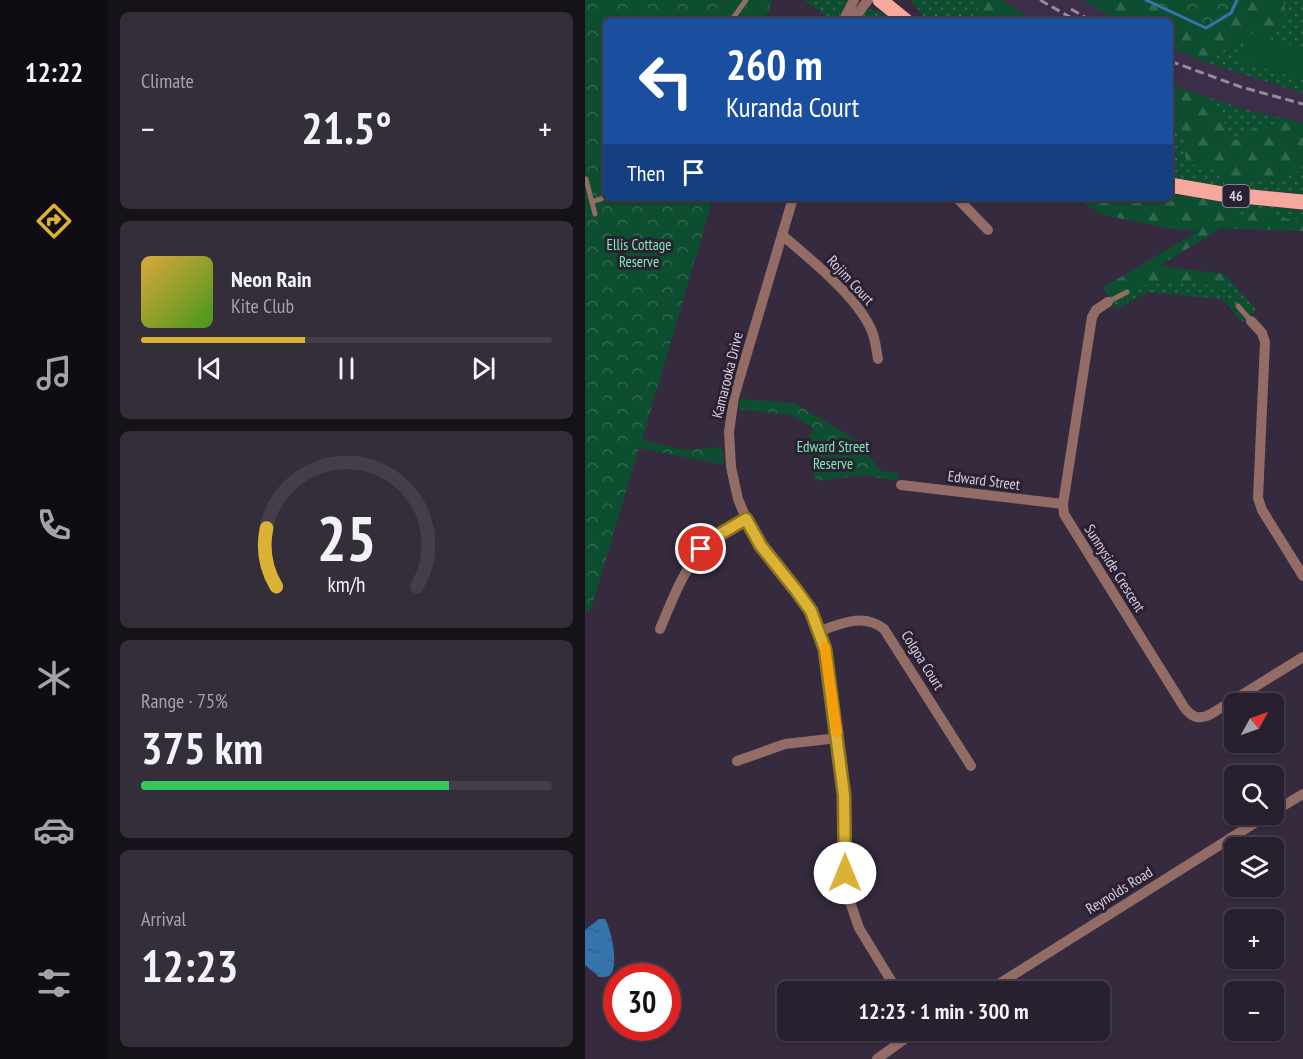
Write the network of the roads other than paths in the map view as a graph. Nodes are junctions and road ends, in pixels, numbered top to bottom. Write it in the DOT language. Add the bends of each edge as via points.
graph roads {
  1 [pos="746,0"];
  2 [pos="854,0"];
  3 [pos="868,0"];
  4 [pos="880,0"];
  5 [pos="733,18"];
  6 [pos="845,18"];
  7 [pos="854,18"];
  8 [pos="902,18"];
  9 [pos="585,179"];
  10 [pos="1173,186"];
  11 [pos="603,198"];
  12 [pos="792,201"];
  13 [pos="960,201"];
  14 [pos="592,202"];
  15 [pos="1303,202"];
  16 [pos="595,214"];
  17 [pos="988,230"];
  18 [pos="782,235"];
  19 [pos="1127,292"];
  20 [pos="1108,302"];
  21 [pos="1238,306"];
  22 [pos="1251,321"];
  23 [pos="878,359"];
  24 [pos="901,485"];
  25 [pos="1063,504"];
  26 [pos="746,519"];
  27 [pos="1303,576"];
  28 [pos="660,628"];
  29 [pos="820,631"];
  30 [pos="1303,657"];
  31 [pos="838,738"];
  32 [pos="737,761"];
  33 [pos="971,766"];
  34 [pos="1303,794"];
  35 [pos="1284,805"];
  36 [pos="1251,825"];
  37 [pos="891,981"];
  38 [pos="1003,981"];
  39 [pos="904,1041"];
  40 [pos="876,1059"];
  1 -- 5 [label="lane"];
  2 -- 6 [label="street"];
  3 -- 7 [label="street"];
  4 -- 8 [label="main road"];
  9 -- 14 [label="lane"];
  10 -- 15 [label="main road, 46"];
  11 -- 14 [label="lane"];
  12 -- 18 [label="street, Kamarooka Drive"];
  13 -- 17 [label="street"];
  14 -- 16 [label="lane"];
  18 -- 23 [label="street, Rojim Court" via="827,274 862,314 872,330"];
  18 -- 26 [label="street, Kamarooka Drive" via="731,412 731,467"];
  19 -- 20 [label="lane"];
  20 -- 25 [label="street" via="1096,310 1092,320"];
  21 -- 22 [label="lane"];
  22 -- 27 [label="street" via="1265,342 1258,501"];
  24 -- 25 [label="street, Edward Street"];
  25 -- 30 [label="street, Sunnyside Crescent" via="1065,516 1193,717 1211,714"];
  26 -- 28 [label="street" via="713,539 696,555"];
  26 -- 29 [label="street, Kamarooka Drive" via="761,546 804,600"];
  29 -- 31 [label="street, Kamarooka Drive"];
  29 -- 33 [label="street, Colgoa Court" via="859,620 871,621 884,629"];
  31 -- 32 [label="street" via="780,745"];
  31 -- 37 [label="street, Kamarooka Drive" via="848,896 859,928"];
  34 -- 35 [label="street"];
  36 -- 38 [label="street, Reynolds Road"];
  39 -- 40 [label="street"];
}
